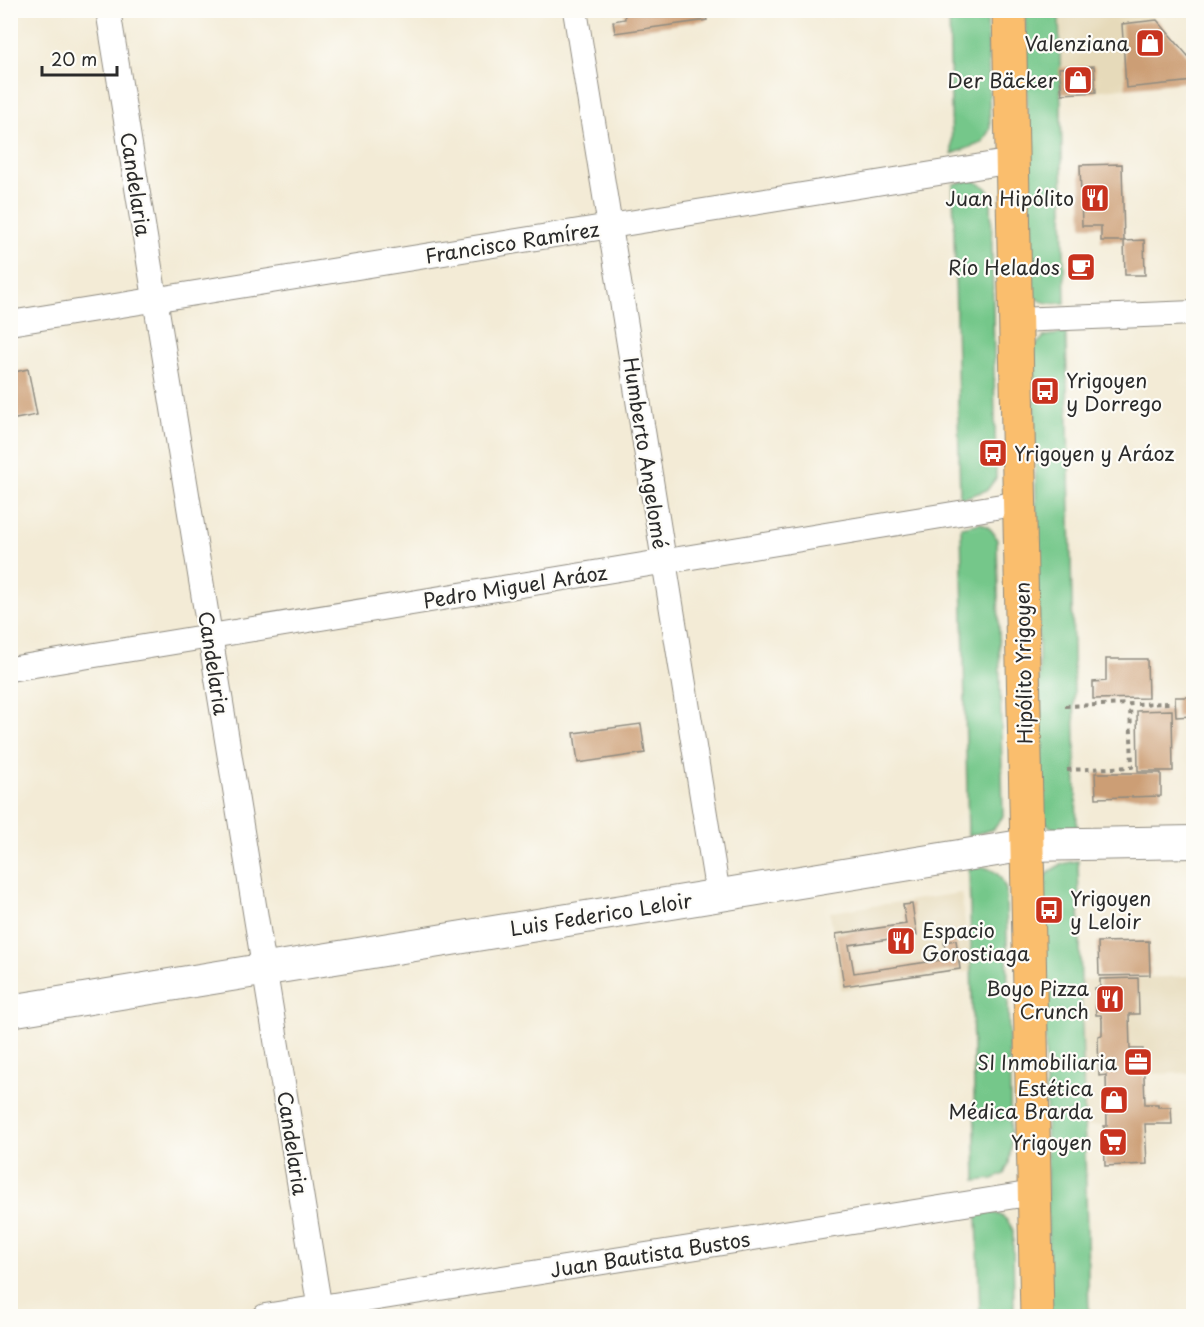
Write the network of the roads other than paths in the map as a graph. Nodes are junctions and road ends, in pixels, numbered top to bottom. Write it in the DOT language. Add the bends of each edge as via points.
graph roads {
  1 [pos="108,10"];
  2 [pos="575,10"];
  3 [pos="1010,10"];
  4 [pos="1013,160"];
  5 [pos="610,226"];
  6 [pos="155,300"];
  7 [pos="1194,313"];
  8 [pos="1016,320"];
  9 [pos="10,323"];
  10 [pos="1020,503"];
  11 [pos="664,561"];
  12 [pos="210,636"];
  13 [pos="10,669"];
  14 [pos="1194,842"];
  15 [pos="1027,845"];
  16 [pos="718,895"];
  17 [pos="264,970"];
  18 [pos="10,1011"];
  19 [pos="1034,1192"];
  20 [pos="320,1312"];
  21 [pos="265,1317"];
  22 [pos="1037,1317"];
  1 -- 6 [label="street, Candelaria"];
  2 -- 5 [label="street, Humberto Angelomé"];
  3 -- 4 [label="main road, Hipólito Yrigoyen"];
  4 -- 5 [label="street, Francisco Ramírez"];
  4 -- 8 [label="main road, Hipólito Yrigoyen"];
  5 -- 6 [label="street, Francisco Ramírez"];
  5 -- 11 [label="street, Humberto Angelomé"];
  6 -- 9 [label="street, Francisco Ramírez"];
  6 -- 12 [label="street, Candelaria"];
  7 -- 8 [label="street"];
  8 -- 10 [label="main road, Hipólito Yrigoyen"];
  10 -- 11 [label="street, Pedro Miguel Aráoz"];
  10 -- 15 [label="main road, Hipólito Yrigoyen"];
  11 -- 12 [label="street, Pedro Miguel Aráoz"];
  11 -- 16 [label="street, Humberto Angelomé"];
  12 -- 13 [label="street, Pedro Miguel Aráoz"];
  12 -- 17 [label="street, Candelaria"];
  14 -- 15 [label="street, Luis Federico Leloir"];
  15 -- 16 [label="street, Luis Federico Leloir"];
  15 -- 19 [label="main road, Hipólito Yrigoyen"];
  16 -- 17 [label="street, Luis Federico Leloir"];
  17 -- 18 [label="street, Luis Federico Leloir"];
  17 -- 20 [label="street, Candelaria"];
  19 -- 20 [label="street, Juan Bautista Bustos"];
  19 -- 22 [label="main road, Hipólito Yrigoyen"];
  20 -- 21 [label="street, Juan Bautista Bustos"];
}
